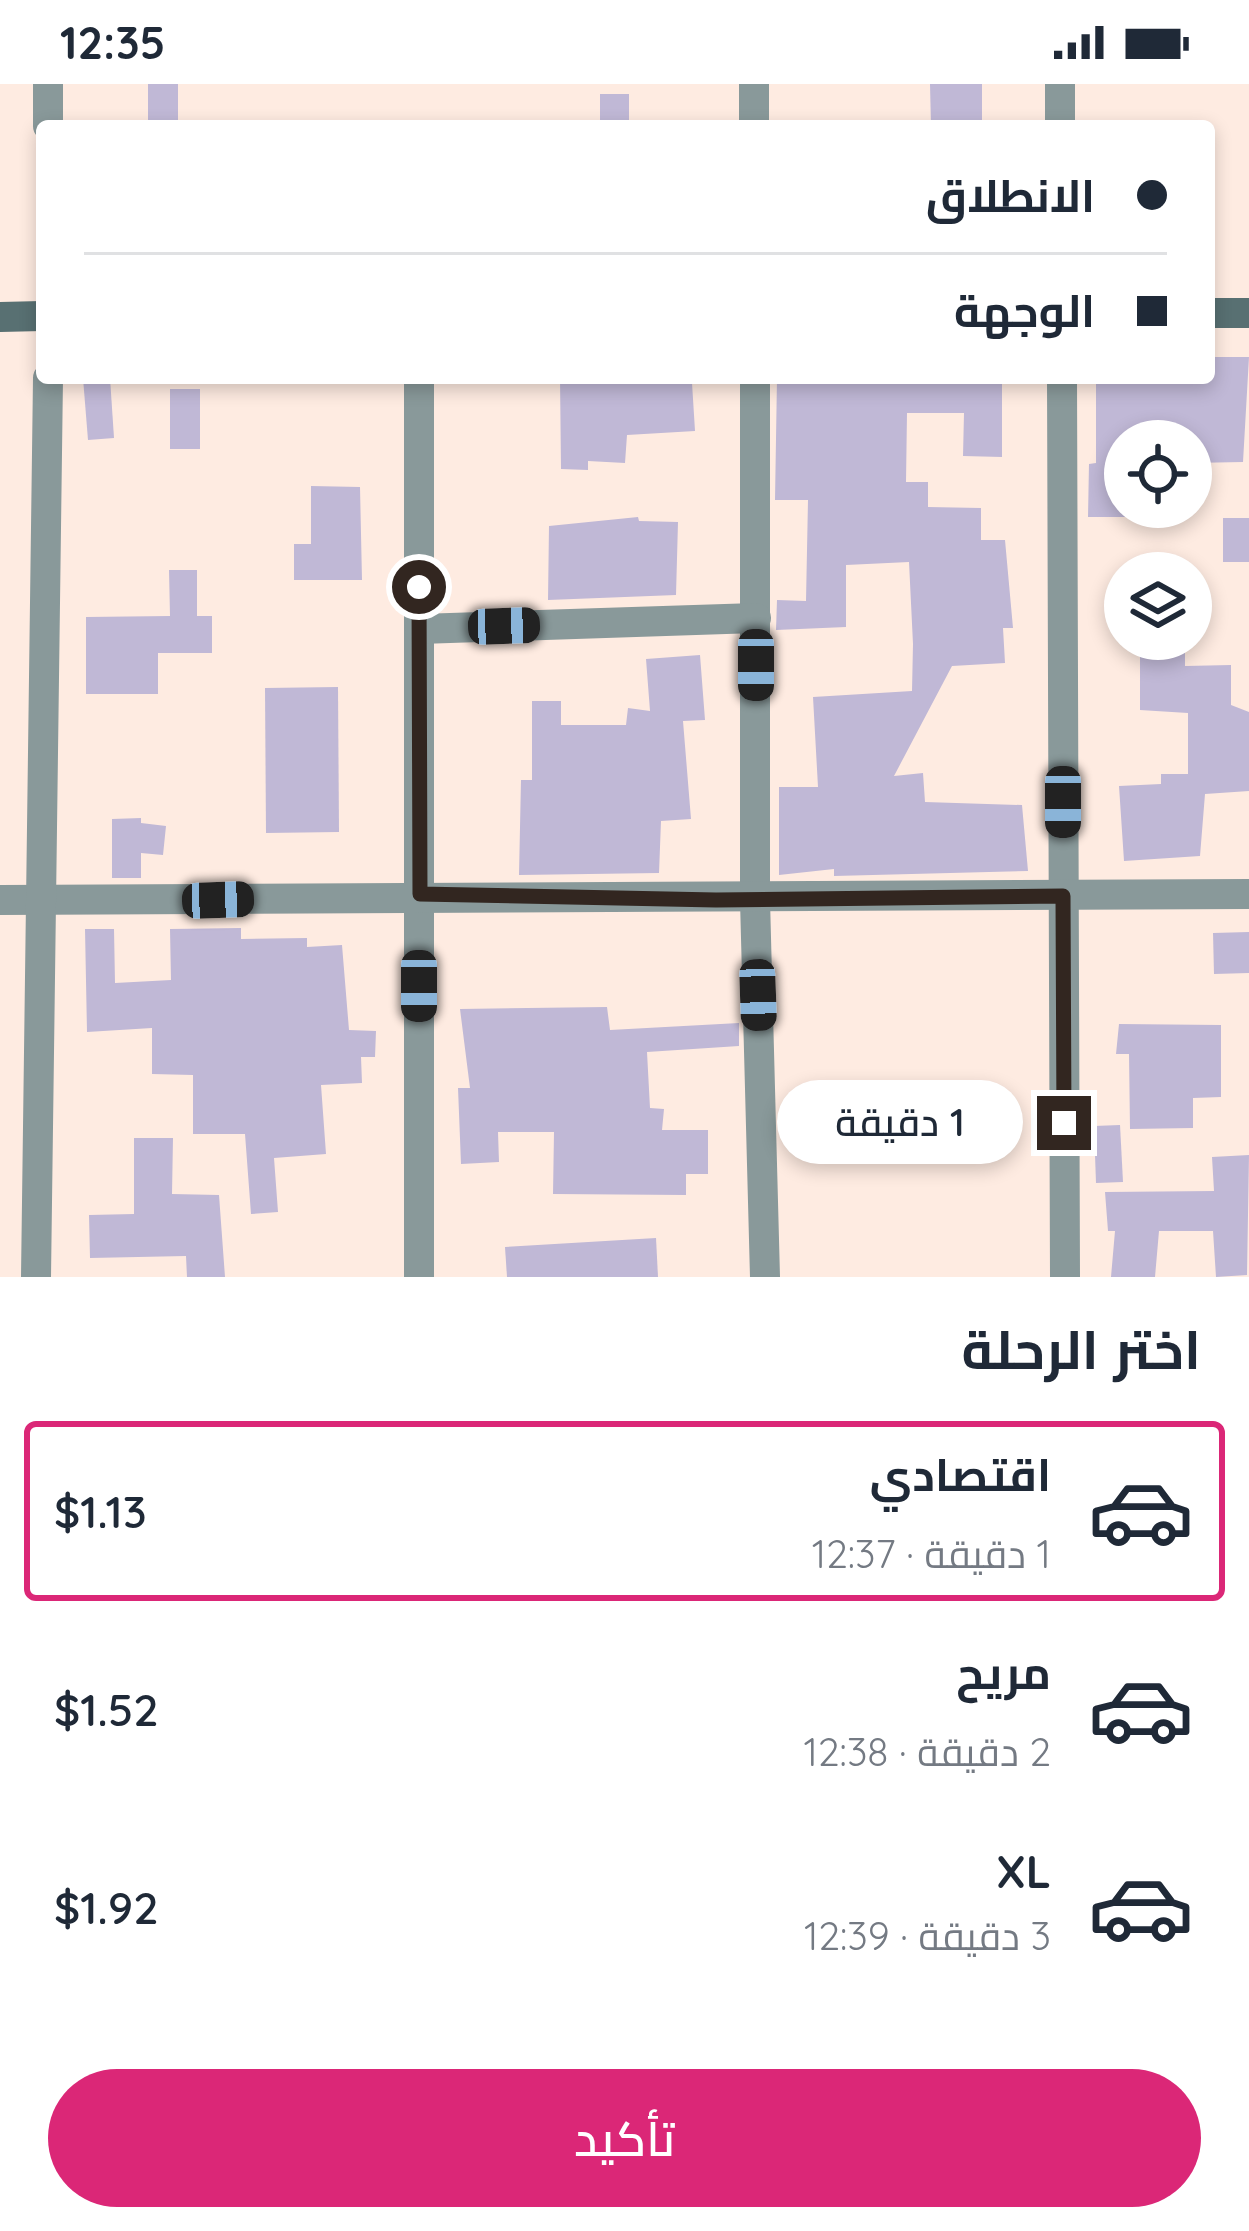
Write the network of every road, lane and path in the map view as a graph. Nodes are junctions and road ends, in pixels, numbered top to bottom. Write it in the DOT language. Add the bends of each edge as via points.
graph roads {
  1 [pos="48,84"];
  2 [pos="754,84"];
  3 [pos="1060,84"];
  4 [pos="48,120"];
  5 [pos="754,120"];
  6 [pos="1060,120"];
  7 [pos="1215,313"];
  8 [pos="1249,313"];
  9 [pos="36,316"];
  10 [pos="0,317"];
  11 [pos="48,384"];
  12 [pos="419,384"];
  13 [pos="755,384"];
  14 [pos="1062,384"];
  15 [pos="756,618"];
  16 [pos="419,629"];
  17 [pos="420,894"];
  18 [pos="1249,894"];
  19 [pos="1063,896"];
  20 [pos="40,899"];
  21 [pos="0,900"];
  22 [pos="755,900"];
  23 [pos="36,1277"];
  24 [pos="419,1277"];
  25 [pos="765,1277"];
  26 [pos="1066,1277"];
  1 -- 4 [label="street"];
  2 -- 5 [label="street"];
  3 -- 6 [label="street"];
  7 -- 8 [label="street"];
  9 -- 10 [label="street"];
  11 -- 20 [label="street"];
  12 -- 16 [label="street"];
  13 -- 15 [label="street"];
  14 -- 19 [label="street"];
  15 -- 16 [label="street"];
  15 -- 22 [label="street"];
  16 -- 17 [label="street"];
  17 -- 20 [label="street"];
  17 -- 22 [label="street"];
  17 -- 24 [label="street"];
  18 -- 19 [label="street"];
  19 -- 22 [label="street"];
  19 -- 26 [label="street"];
  20 -- 21 [label="street"];
  20 -- 23 [label="street"];
  22 -- 25 [label="street"];
}
